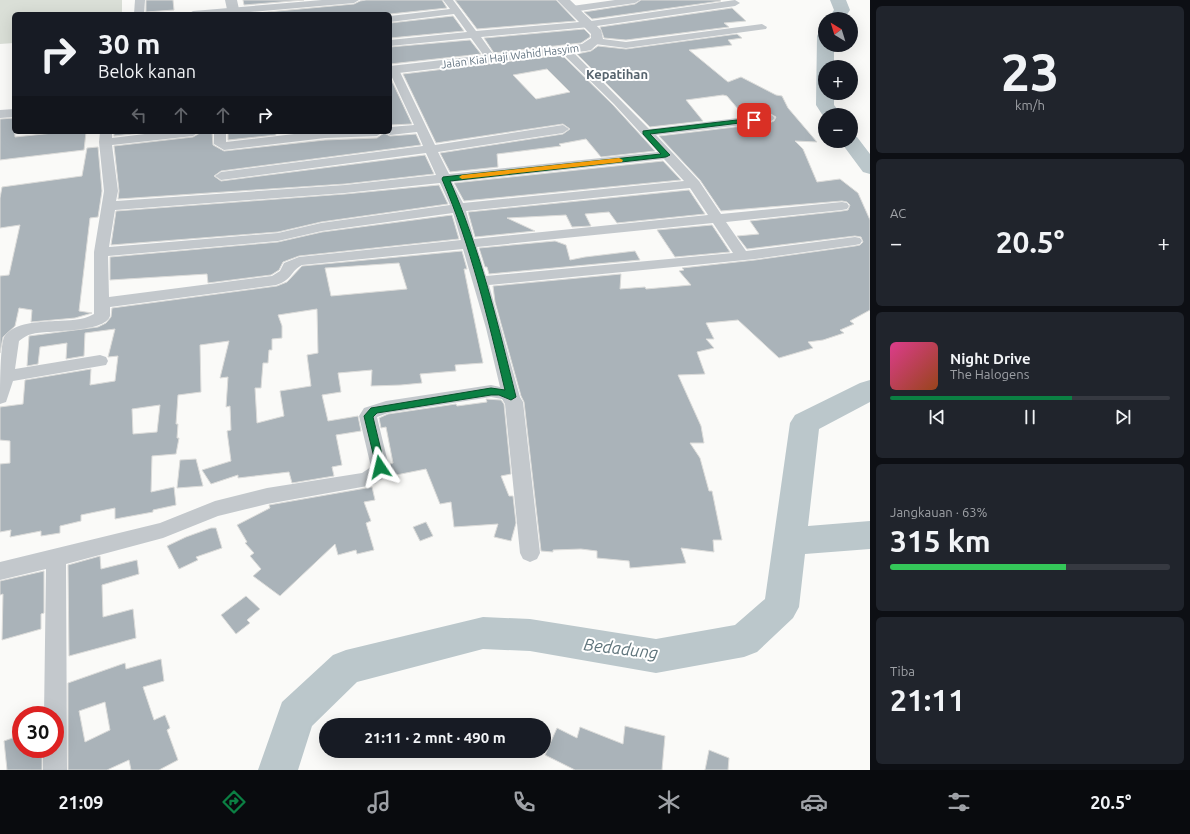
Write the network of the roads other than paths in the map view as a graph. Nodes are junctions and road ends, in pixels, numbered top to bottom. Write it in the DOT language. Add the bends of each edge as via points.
graph roads {
  1 [pos="140,0"];
  2 [pos="354,0"];
  3 [pos="448,0"];
  4 [pos="635,0"];
  5 [pos="329,1"];
  6 [pos="735,3"];
  7 [pos="567,4"];
  8 [pos="233,8"];
  9 [pos="457,11"];
  10 [pos="139,12"];
  11 [pos="206,12"];
  12 [pos="392,20"];
  13 [pos="589,23"];
  14 [pos="762,27"];
  15 [pos="474,34"];
  16 [pos="595,41"];
  17 [pos="392,43"];
  18 [pos="564,50"];
  19 [pos="491,58"];
  20 [pos="392,70"];
  21 [pos="12,113"];
  22 [pos="0,114"];
  23 [pos="769,118"];
  24 [pos="421,128"];
  25 [pos="563,129"];
  26 [pos="392,131"];
  27 [pos="645,133"];
  28 [pos="158,134"];
  29 [pos="220,134"];
  30 [pos="325,134"];
  31 [pos="105,137"];
  32 [pos="431,149"];
  33 [pos="666,155"];
  34 [pos="221,176"];
  35 [pos="445,179"];
  36 [pos="694,184"];
  37 [pos="108,206"];
  38 [pos="842,206"];
  39 [pos="458,208"];
  40 [pos="717,218"];
  41 [pos="855,241"];
  42 [pos="470,245"];
  43 [pos="101,252"];
  44 [pos="742,256"];
  45 [pos="480,281"];
  46 [pos="101,304"];
  47 [pos="100,361"];
  48 [pos="3,376"];
  49 [pos="511,397"];
  50 [pos="0,398"];
  51 [pos="530,553"];
  52 [pos="56,558"];
  53 [pos="0,571"];
  54 [pos="55,770"];
  1 -- 10 [label="street"];
  2 -- 5 [label="street"];
  3 -- 9 [label="street"];
  4 -- 7 [label="street"];
  5 -- 8 [label="street"];
  6 -- 13 [label="street"];
  7 -- 13 [label="street"];
  8 -- 11 [label="street"];
  9 -- 12 [label="street"];
  9 -- 15 [label="street"];
  13 -- 15 [label="street"];
  13 -- 16 [label="street, Jalan Kiai Haji Wahid Hasyim" via="597,33"];
  14 -- 16 [label="street" via="626,45"];
  15 -- 17 [label="street"];
  15 -- 19 [label="street"];
  16 -- 18 [label="street, Jalan Kiai Haji Wahid Hasyim" via="586,47"];
  18 -- 19 [label="street, Jalan Kiai Haji Wahid Hasyim"];
  18 -- 27 [label="street" via="618,102"];
  19 -- 20 [label="street, Jalan Kiai Haji Wahid Hasyim"];
  20 -- 24 [label="street"];
  21 -- 22 [label="street"];
  23 -- 27 [label="street"];
  24 -- 26 [label="street"];
  24 -- 32 [label="street"];
  25 -- 32 [label="street"];
  27 -- 33 [label="street"];
  28 -- 31 [label="street"];
  29 -- 30 [label="street" via="220,144 224,146"];
  31 -- 37 [label="street" via="111,191"];
  32 -- 34 [label="street"];
  32 -- 35 [label="street"];
  33 -- 35 [label="street"];
  33 -- 36 [label="street"];
  35 -- 37 [label="street"];
  35 -- 39 [label="street"];
  36 -- 39 [label="street"];
  36 -- 40 [label="street"];
  37 -- 43 [label="street"];
  38 -- 40 [label="street"];
  39 -- 42 [label="street"];
  39 -- 43 [label="street" via="321,226 278,237"];
  40 -- 42 [label="street"];
  40 -- 44 [label="street"];
  41 -- 44 [label="street"];
  42 -- 45 [label="street"];
  42 -- 46 [label="street" via="299,261 289,266 286,274 276,280"];
  43 -- 46 [label="street"];
  44 -- 45 [label="street"];
  45 -- 49 [label="street"];
  46 -- 48 [label="street" via="102,316 94,320 58,327 28,329 15,335 11,339"];
  47 -- 48 [label="street"];
  48 -- 50 [label="street"];
  49 -- 51 [label="street" via="517,418"];
  49 -- 52 [label="street" via="491,391 375,410 368,416 380,467 378,472 366,480 267,496 215,509 163,530"];
  52 -- 53 [label="street"];
  52 -- 54 [label="street"];
}
